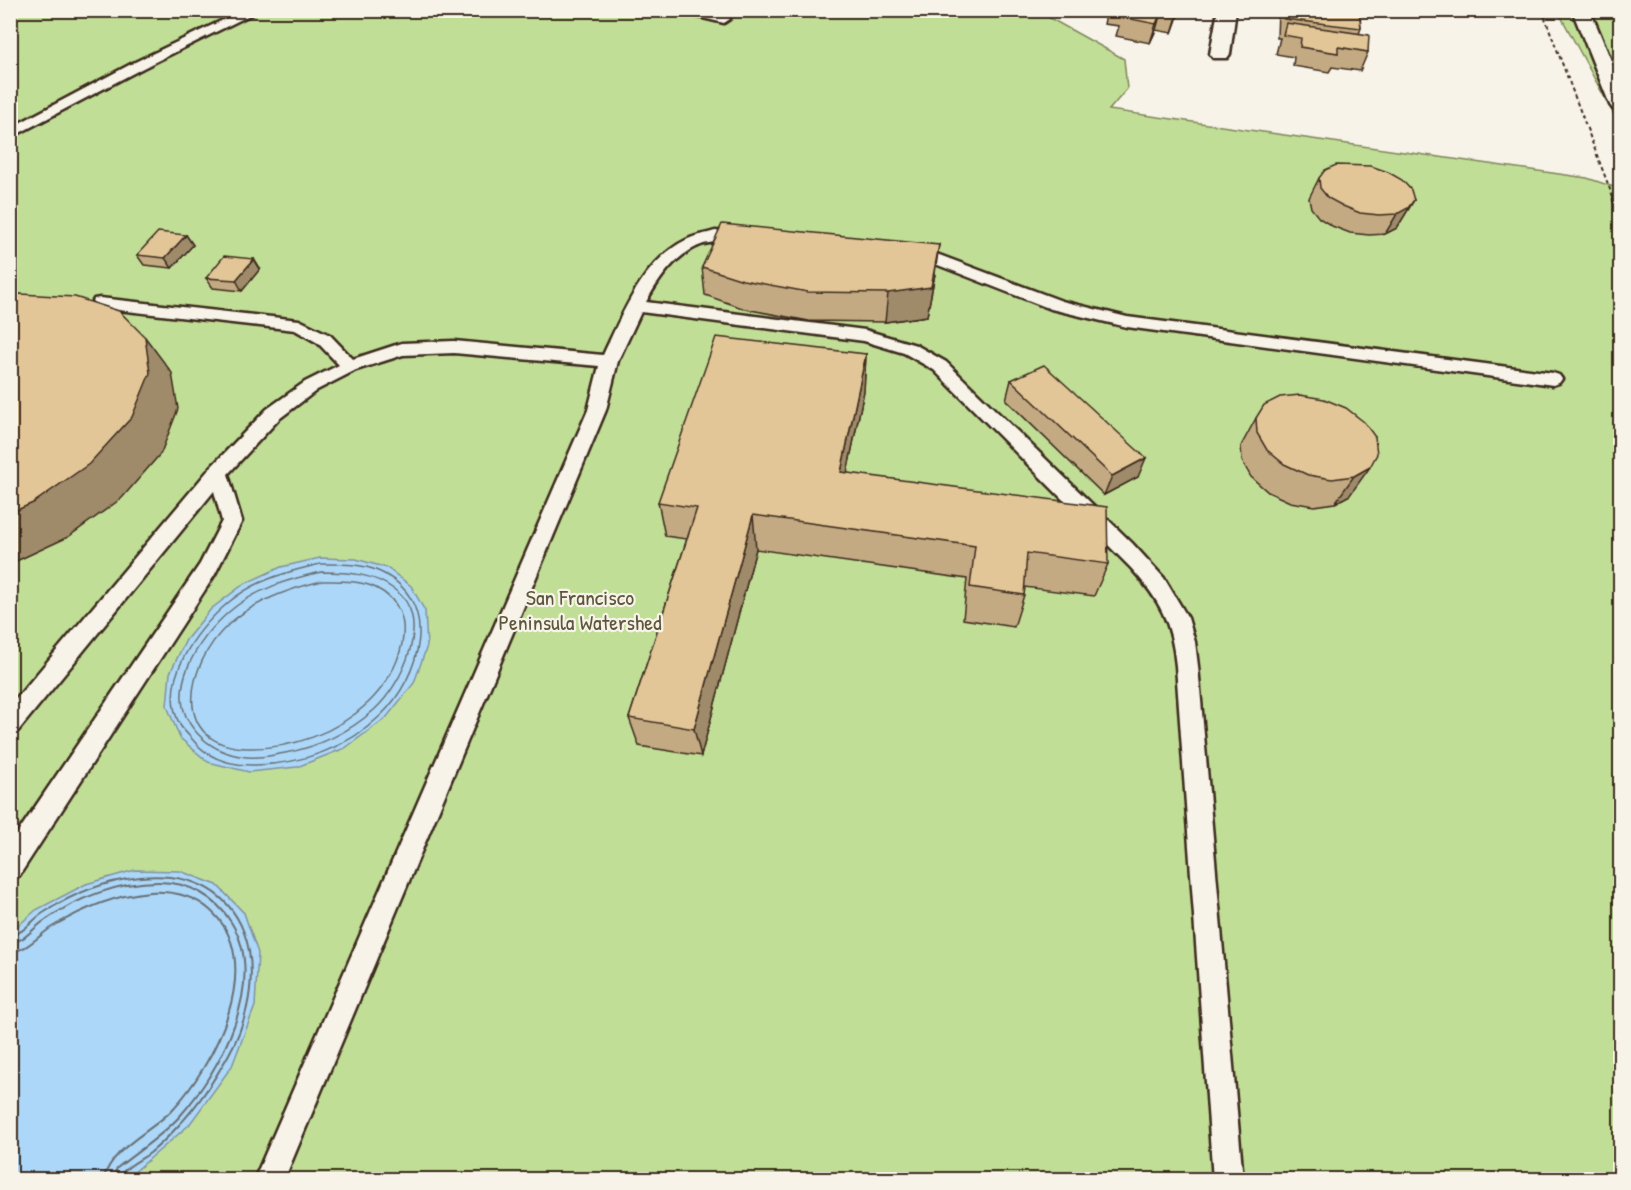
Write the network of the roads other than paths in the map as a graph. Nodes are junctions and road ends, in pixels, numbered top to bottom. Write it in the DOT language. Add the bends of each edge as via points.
graph roads {
  1 [pos="254,10"];
  2 [pos="675,10"];
  3 [pos="1227,10"];
  4 [pos="1581,10"];
  5 [pos="724,19"];
  6 [pos="1220,54"];
  7 [pos="1620,105"];
  8 [pos="10,134"];
  9 [pos="763,240"];
  10 [pos="893,252"];
  11 [pos="100,303"];
  12 [pos="636,306"];
  13 [pos="609,361"];
  14 [pos="350,366"];
  15 [pos="1553,378"];
  16 [pos="218,472"];
  17 [pos="10,724"];
  18 [pos="10,867"];
  19 [pos="269,1179"];
  20 [pos="1228,1179"];
  1 -- 8 [label="lane" via="139,64"];
  2 -- 5 [label="lane"];
  3 -- 6 [label="main road"];
  4 -- 7 [label="main road"];
  9 -- 12 [label="lane" via="716,236 677,250 661,266"];
  10 -- 15 [label="lane" via="928,256 1057,305 1127,321"];
  11 -- 14 [label="lane" via="299,325 324,339"];
  12 -- 13 [label="lane"];
  12 -- 20 [label="lane" via="865,336 910,349 940,366 1125,549 1173,608 1184,642 1190,703"];
  13 -- 14 [label="lane" via="454,347 402,349"];
  13 -- 19 [label="lane" via="597,410"];
  14 -- 16 [label="lane" via="311,386 273,414"];
  16 -- 17 [label="lane"];
  16 -- 18 [label="lane" via="232,521 207,570"];
}
